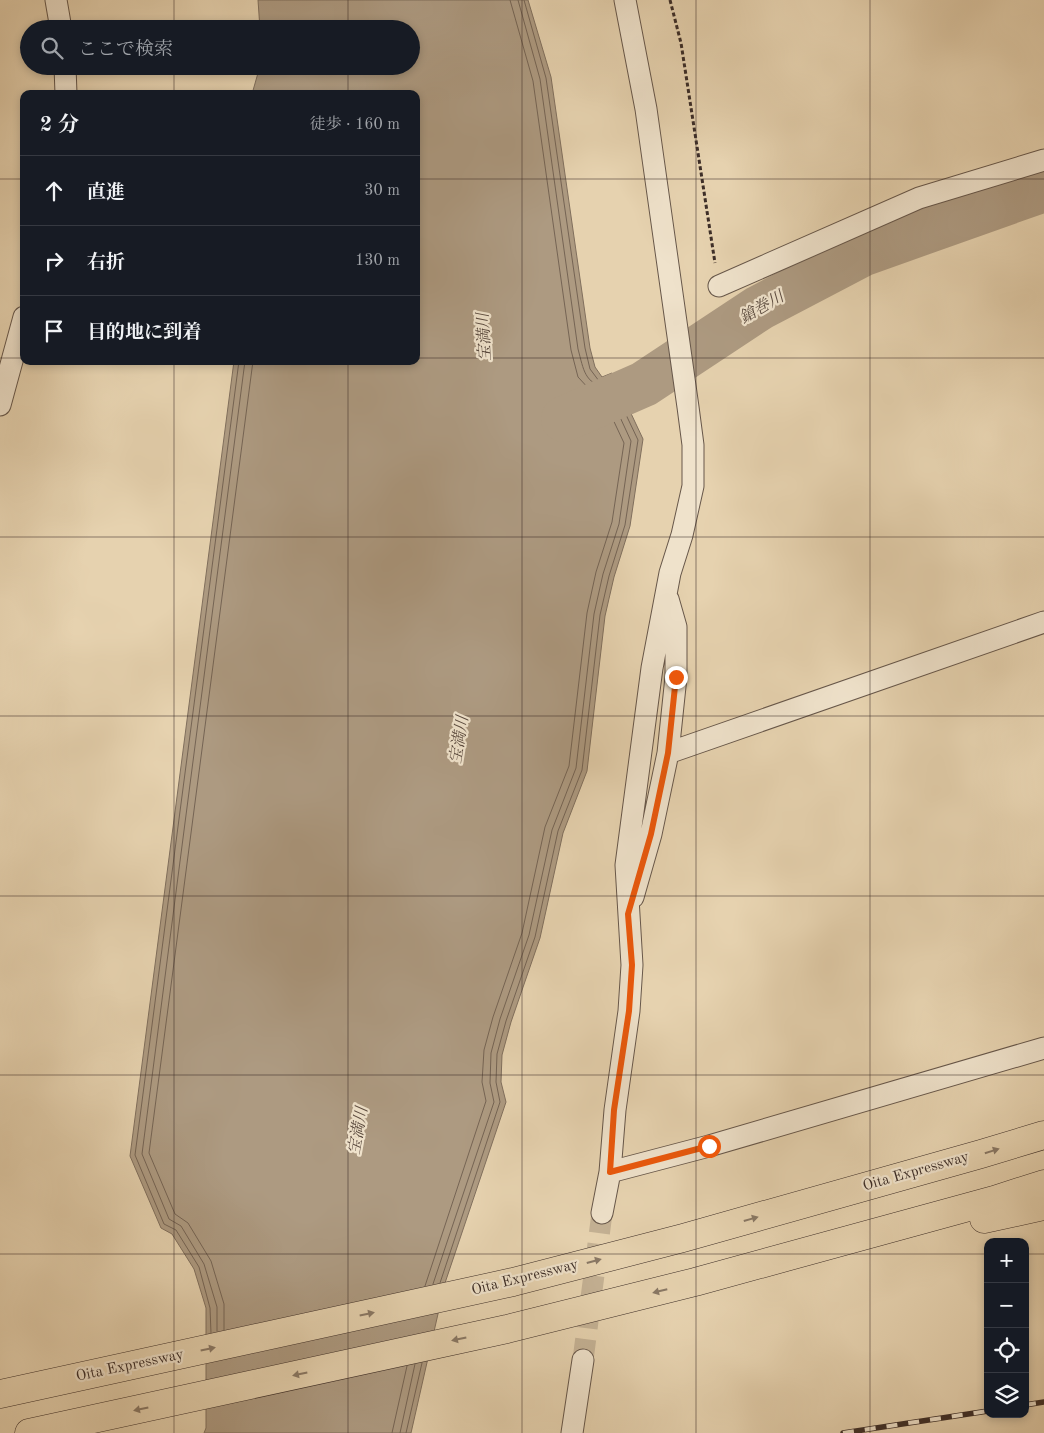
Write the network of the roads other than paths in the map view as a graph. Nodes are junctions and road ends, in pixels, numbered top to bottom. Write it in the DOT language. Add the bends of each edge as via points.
graph roads {
  1 [pos="56,0"];
  2 [pos="625,0"];
  3 [pos="60,20"];
  4 [pos="65,75"];
  5 [pos="66,90"];
  6 [pos="1044,160"];
  7 [pos="719,286"];
  8 [pos="20,332"];
  9 [pos="0,405"];
  10 [pos="666,594"];
  11 [pos="1044,622"];
  12 [pos="668,753"];
  13 [pos="628,914"];
  14 [pos="1044,1048"];
  15 [pos="1044,1135"];
  16 [pos="610,1172"];
  17 [pos="1044,1184"];
  18 [pos="1044,1206"];
  19 [pos="602,1213"];
  20 [pos="695,1282"];
  21 [pos="584,1360"];
  22 [pos="12,1392"];
  23 [pos="29,1433"];
  24 [pos="572,1433"];
  1 -- 3 [label="street"];
  2 -- 10 [label="street" via="646,109 693,445 692,486"];
  4 -- 5 [label="street"];
  6 -- 7 [label="street" via="919,198"];
  8 -- 9 [label="street"];
  10 -- 12 [label="street" via="676,627 676,677"];
  10 -- 13 [label="street" via="652,668 626,865"];
  11 -- 12 [label="street"];
  12 -- 13 [label="street" via="651,834"];
  13 -- 16 [label="street" via="632,965 629,1011 614,1110"];
  14 -- 16 [label="street"];
  22 -- 15 [label="highway, Oita Expressway, one-way" via="514,1282 684,1238"];
  16 -- 19 [label="street"];
  17 -- 20 [label="highway"];
  18 -- 20 [label="highway"];
  20 -- 23 [label="highway, one-way" via="507,1329"];
  21 -- 24 [label="street"];
}
